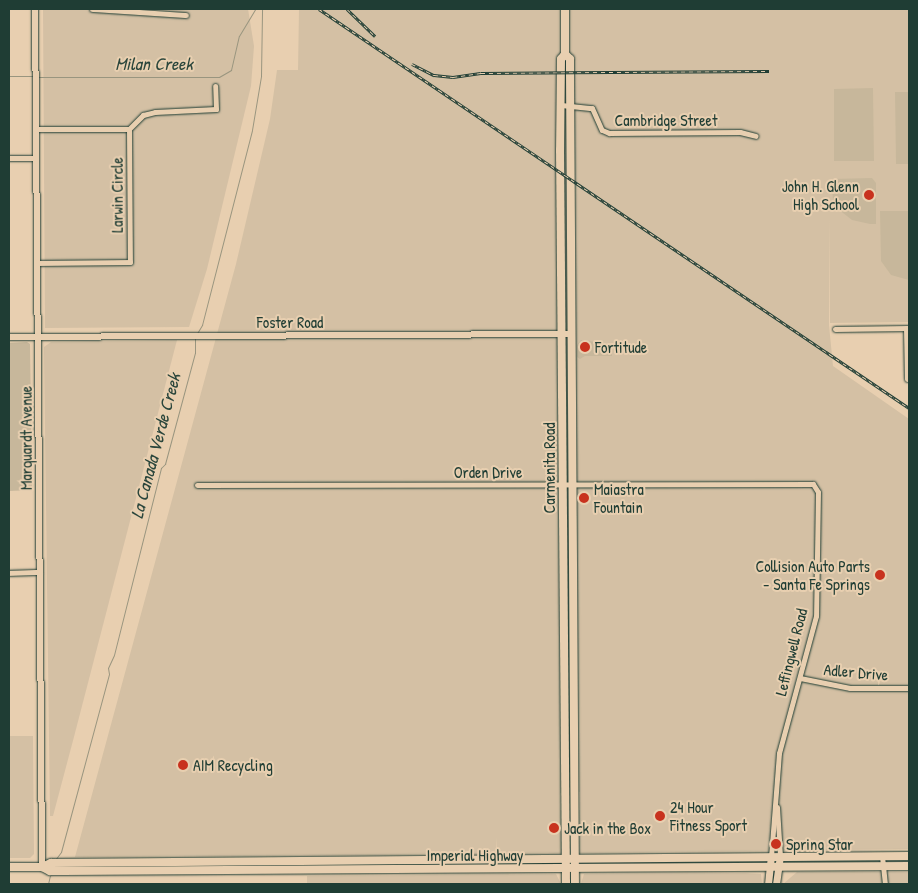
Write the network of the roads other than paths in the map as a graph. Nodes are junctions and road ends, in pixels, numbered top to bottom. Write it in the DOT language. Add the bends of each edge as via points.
graph roads {
  1 [pos="36,9"];
  2 [pos="92,9"];
  3 [pos="565,9"];
  4 [pos="186,15"];
  5 [pos="566,54"];
  6 [pos="215,86"];
  7 [pos="561,105"];
  8 [pos="571,105"];
  9 [pos="36,129"];
  10 [pos="130,129"];
  11 [pos="756,136"];
  12 [pos="9,158"];
  13 [pos="36,158"];
  14 [pos="38,263"];
  15 [pos="908,328"];
  16 [pos="836,329"];
  17 [pos="562,334"];
  18 [pos="571,334"];
  19 [pos="9,337"];
  20 [pos="39,337"];
  21 [pos="907,379"];
  22 [pos="810,483"];
  23 [pos="563,484"];
  24 [pos="573,484"];
  25 [pos="197,485"];
  26 [pos="40,572"];
  27 [pos="9,573"];
  28 [pos="564,604"];
  29 [pos="574,604"];
  30 [pos="800,678"];
  31 [pos="909,688"];
  32 [pos="776,856"];
  33 [pos="882,856"];
  34 [pos="909,856"];
  35 [pos="575,859"];
  36 [pos="566,860"];
  37 [pos="883,866"];
  38 [pos="909,866"];
  39 [pos="9,867"];
  40 [pos="43,867"];
  41 [pos="775,867"];
  42 [pos="566,868"];
  43 [pos="575,868"];
  44 [pos="566,884"];
  45 [pos="575,884"];
  46 [pos="768,884"];
  47 [pos="776,884"];
  48 [pos="885,884"];
  1 -- 9 [label="street, Marquardt Avenue"];
  2 -- 4 [label="street"];
  3 -- 5 [label="main road, Carmenita Road"];
  5 -- 7 [label="main road, Carmenita Road" via="561,59"];
  5 -- 8 [label="main road, Carmenita Road" via="570,59"];
  6 -- 10 [label="street" via="216,108 155,112 143,115"];
  7 -- 8 [label="street, Cambridge Street"];
  7 -- 17 [label="main road, Carmenita Road"];
  8 -- 11 [label="street, Cambridge Street" via="592,108 602,130 609,134 740,132"];
  8 -- 18 [label="main road, Carmenita Road"];
  9 -- 10 [label="street"];
  9 -- 13 [label="street, Marquardt Avenue"];
  10 -- 14 [label="street, Larwin Circle" via="130,262"];
  12 -- 13 [label="street"];
  13 -- 14 [label="street, Marquardt Avenue"];
  14 -- 20 [label="street, Marquardt Avenue"];
  15 -- 16 [label="street"];
  15 -- 21 [label="street"];
  17 -- 18 [label="street, Foster Road"];
  17 -- 20 [label="street, Foster Road"];
  17 -- 23 [label="main road, Carmenita Road"];
  18 -- 24 [label="main road, Carmenita Road"];
  19 -- 20 [label="street, Foster Road"];
  20 -- 26 [label="street, Marquardt Avenue"];
  22 -- 24 [label="street, Orden Drive"];
  22 -- 30 [label="street, Leffingwell Road" via="818,492 818,599 812,639"];
  23 -- 24 [label="street, Orden Drive"];
  23 -- 25 [label="street, Orden Drive"];
  23 -- 28 [label="main road, Carmenita Road"];
  24 -- 29 [label="main road, Carmenita Road"];
  26 -- 27 [label="street"];
  26 -- 40 [label="street, Marquardt Avenue"];
  28 -- 29 [label="main road"];
  28 -- 36 [label="main road, Carmenita Road"];
  29 -- 35 [label="main road, Carmenita Road"];
  30 -- 31 [label="street, Adler Drive" via="850,688"];
  30 -- 32 [label="street, Leffingwell Road" via="779,753"];
  32 -- 33 [label="main road, Imperial Highway"];
  32 -- 35 [label="main road, Imperial Highway"];
  32 -- 41 [label="main road, Leffingwell Road"];
  33 -- 34 [label="main road, Imperial Highway"];
  33 -- 37 [label="street"];
  35 -- 36 [label="main road, Imperial Highway"];
  35 -- 43 [label="main road, Carmenita Road"];
  36 -- 40 [label="main road, Imperial Highway" via="71,862"];
  36 -- 42 [label="main road, Carmenita Road"];
  37 -- 38 [label="main road, Imperial Highway"];
  37 -- 41 [label="main road, Imperial Highway"];
  37 -- 48 [label="street"];
  39 -- 40 [label="main road, Imperial Highway"];
  40 -- 42 [label="main road, Imperial Highway" via="68,871"];
  41 -- 43 [label="main road, Imperial Highway"];
  41 -- 46 [label="main road, Leffingwell Road"];
  41 -- 47 [label="main road, Leffingwell Road"];
  42 -- 43 [label="main road, Imperial Highway"];
  42 -- 44 [label="main road, Carmenita Road"];
  43 -- 45 [label="main road, Carmenita Road"];
}
